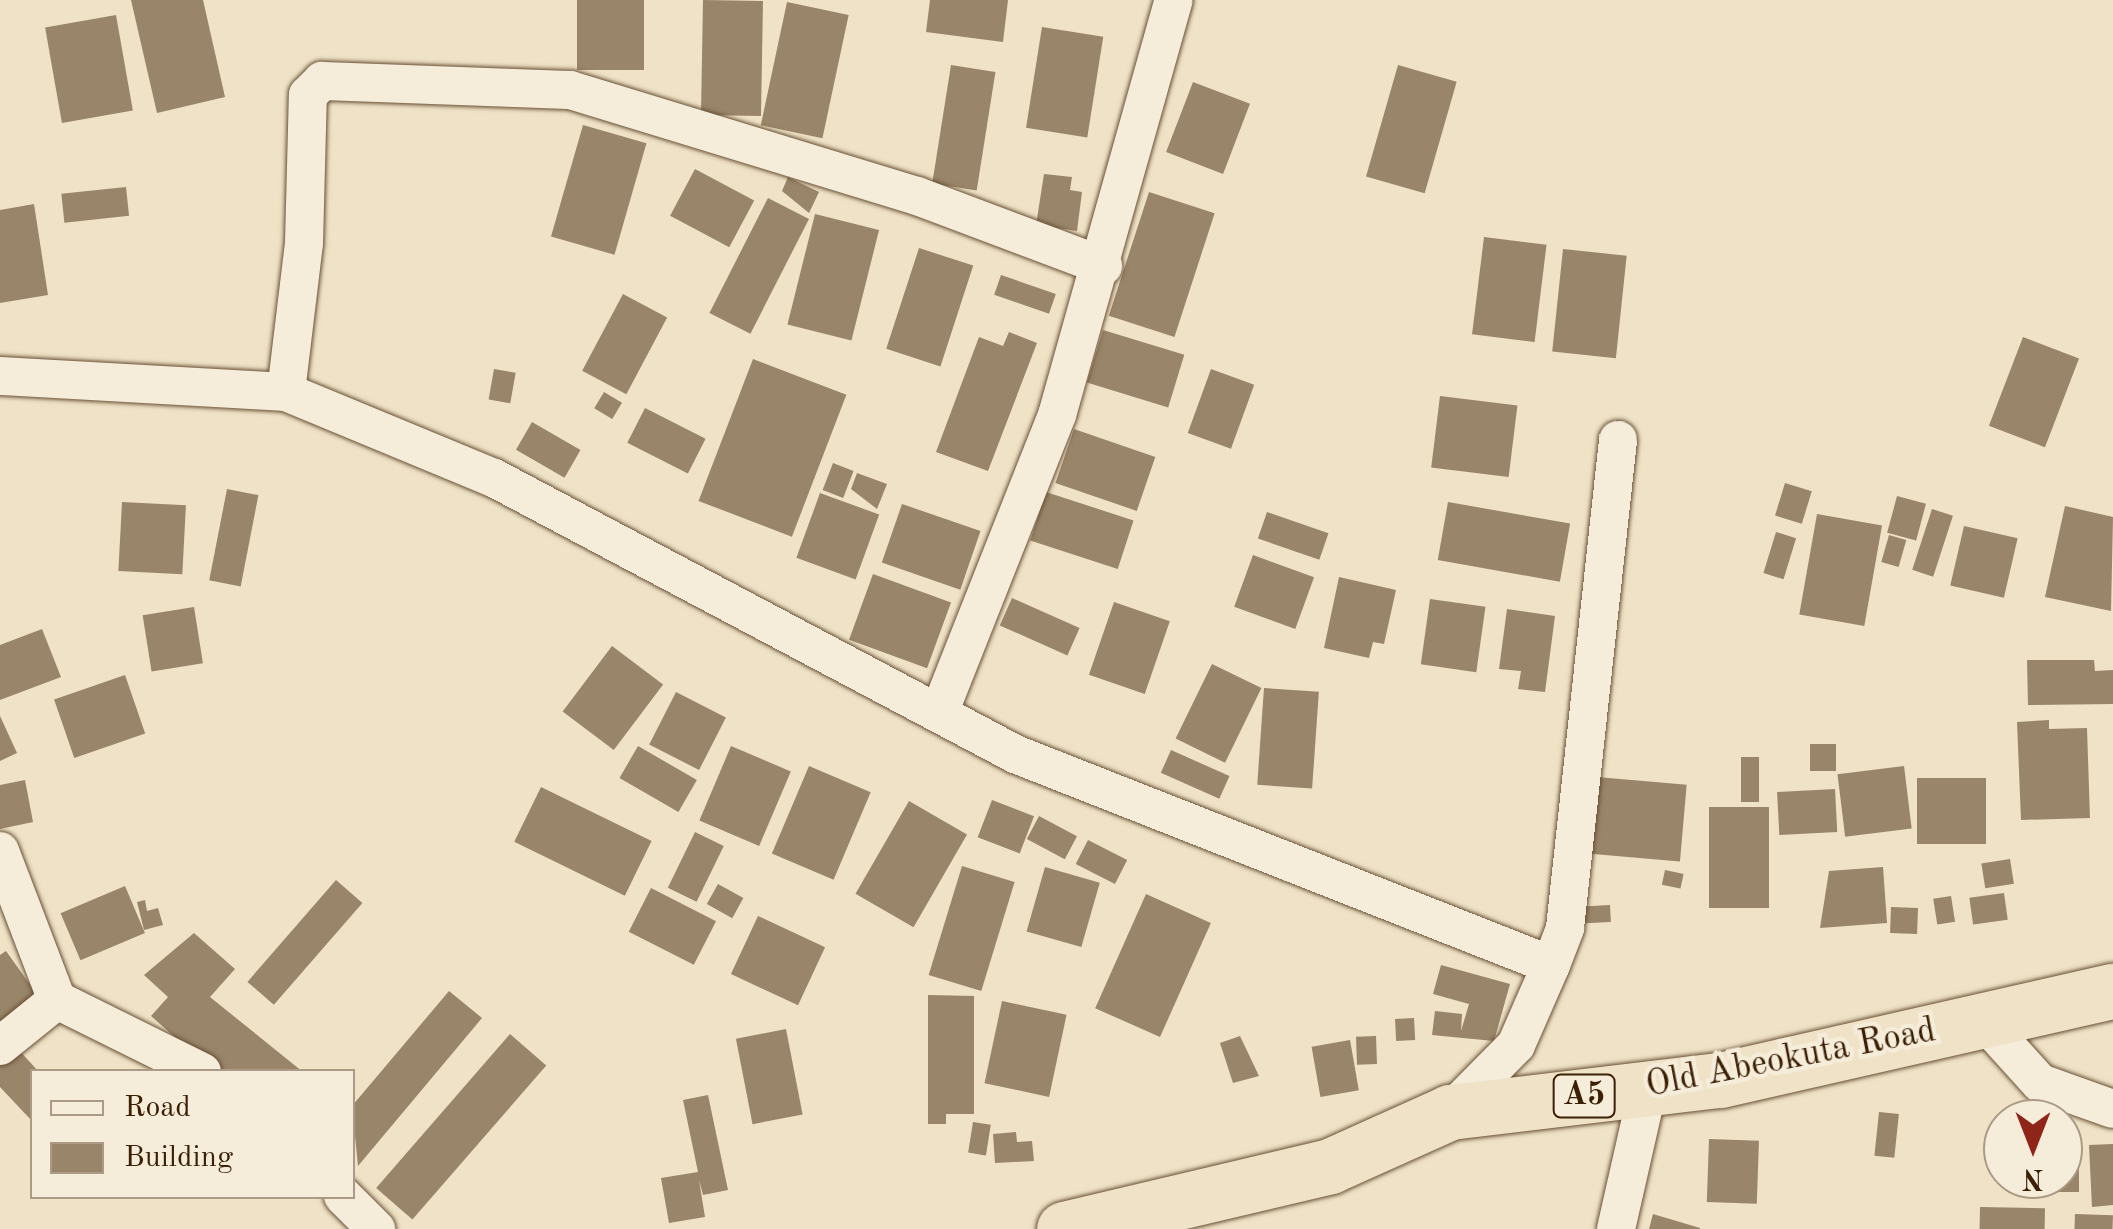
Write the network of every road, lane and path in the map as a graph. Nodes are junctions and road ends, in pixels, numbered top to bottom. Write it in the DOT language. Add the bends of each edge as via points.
graph roads {
  1 [pos="1174,0"];
  2 [pos="1102,266"];
  3 [pos="0,376"];
  4 [pos="286,392"];
  5 [pos="1618,440"];
  6 [pos="939,713"];
  7 [pos="0,851"];
  8 [pos="1552,965"];
  9 [pos="2113,991"];
  10 [pos="58,1000"];
  11 [pos="1983,1020"];
  12 [pos="0,1046"];
  13 [pos="196,1069"];
  14 [pos="1648,1088"];
  15 [pos="2113,1109"];
  16 [pos="1450,1112"];
  17 [pos="346,1199"];
  18 [pos="376,1229"];
  19 [pos="1064,1229"];
  20 [pos="1616,1229"];
  1 -- 2 [label="street"];
  2 -- 4 [label="street" via="917,196 570,90 322,80 308,95 304,243"];
  2 -- 6 [label="street" via="1058,415"];
  3 -- 4 [label="street"];
  4 -- 6 [label="street" via="494,478"];
  5 -- 8 [label="street" via="1565,928"];
  6 -- 8 [label="street" via="1067,775"];
  7 -- 10 [label="street"];
  8 -- 16 [label="street" via="1516,1044"];
  9 -- 11 [label="highway, Old Abeokuta Road / A5"];
  10 -- 12 [label="street"];
  10 -- 13 [label="street"];
  11 -- 14 [label="highway, Old Abeokuta Road / A5"];
  11 -- 15 [label="street" via="2040,1084"];
  14 -- 16 [label="highway, Old Abeokuta Road / A5"];
  14 -- 20 [label="street"];
  16 -- 19 [label="highway, Old Abeokuta Road / A5" via="1330,1166"];
  17 -- 18 [label="street"];
}
